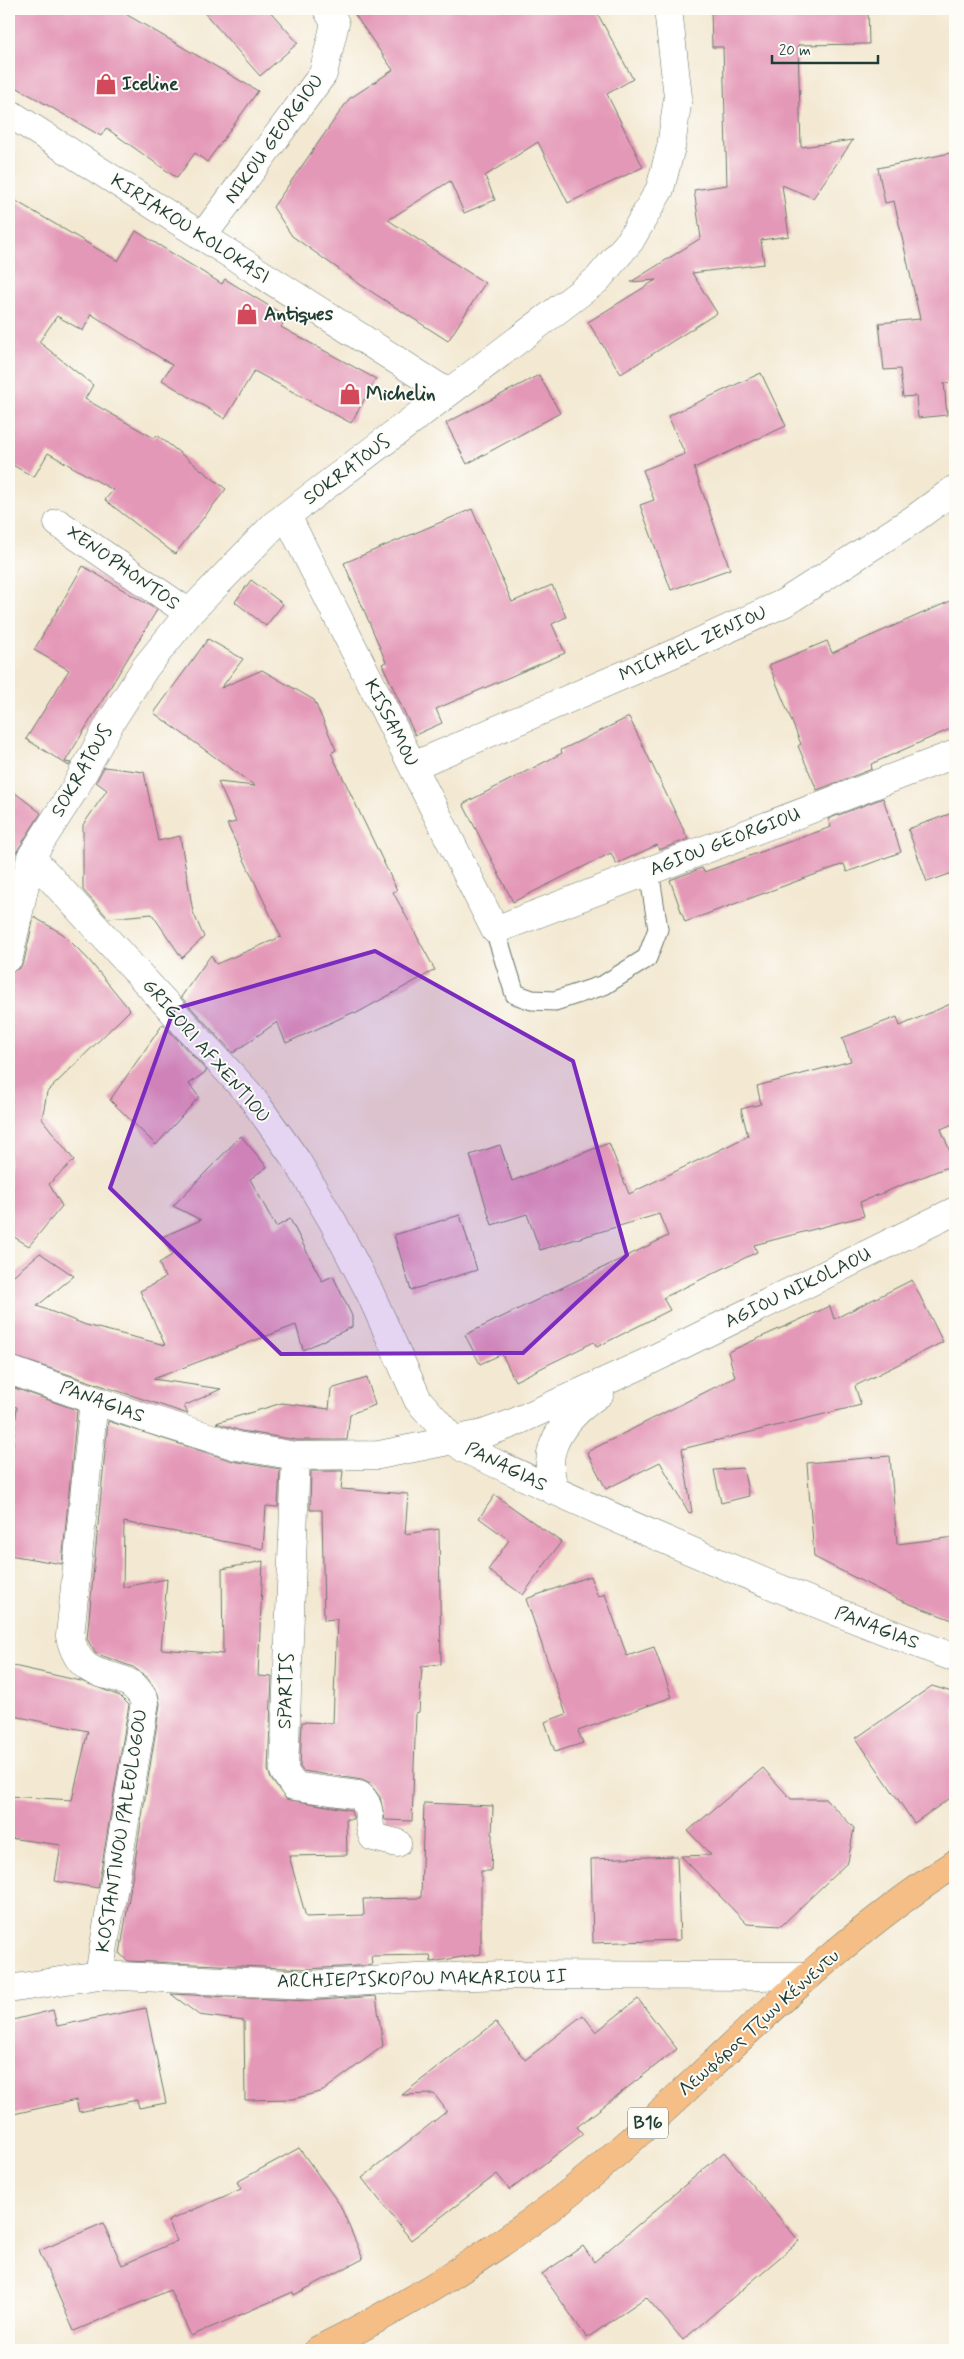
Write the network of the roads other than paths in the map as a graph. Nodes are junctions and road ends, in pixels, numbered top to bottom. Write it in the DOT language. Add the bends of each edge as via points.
graph roads {
  1 [pos="326,9"];
  2 [pos="668,9"];
  3 [pos="9,113"];
  4 [pos="202,237"];
  5 [pos="448,393"];
  6 [pos="955,489"];
  7 [pos="286,516"];
  8 [pos="58,523"];
  9 [pos="189,613"];
  10 [pos="955,754"];
  11 [pos="413,766"];
  12 [pos="20,857"];
  13 [pos="648,872"];
  14 [pos="495,930"];
  15 [pos="9,957"];
  16 [pos="955,1211"];
  17 [pos="640,1365"];
  18 [pos="9,1370"];
  19 [pos="94,1400"];
  20 [pos="452,1440"];
  21 [pos="296,1456"];
  22 [pos="554,1491"];
  23 [pos="955,1658"];
  24 [pos="397,1843"];
  25 [pos="955,1864"];
  26 [pos="99,1975"];
  27 [pos="807,1976"];
  28 [pos="9,1989"];
  29 [pos="318,2350"];
  1 -- 4 [label="street, NIKOU GEORGIOU" via="335,23 324,74"];
  2 -- 5 [label="street, SOKRATOUS" via="678,98 671,147 656,196 630,241 597,280"];
  3 -- 4 [label="street, KIRIAKOU KOLOKASI"];
  4 -- 5 [label="street, KIRIAKOU KOLOKASI"];
  5 -- 7 [label="street, SOKRATOUS"];
  6 -- 11 [label="street, MICHAEL ZENIOU" via="784,603"];
  7 -- 9 [label="street, SOKRATOUS"];
  7 -- 11 [label="street, KISSAMOU"];
  8 -- 9 [label="street, XENOPHONTOS"];
  9 -- 12 [label="street, SOKRATOUS" via="145,668 110,723 74,790"];
  10 -- 13 [label="street, AGIOU GEORGIOU"];
  11 -- 14 [label="street, KISSAMOU"];
  12 -- 15 [label="street, SOKRATOUS"];
  12 -- 20 [label="street, GRIGORI AFXENTIOU" via="255,1102 297,1161 333,1222 370,1293 418,1400"];
  13 -- 14 [label="street, AGIOU GEORGIOU"];
  13 -- 14 [label="lane" via="658,929 647,958 604,986 555,1001 532,1000 515,994"];
  16 -- 17 [label="street, AGIOU NIKOLAOU"];
  17 -- 20 [label="street, AGIOU NIKOLAOU" via="511,1424"];
  17 -- 22 [label="street, AGIOU NIKOLAOU" via="582,1407 557,1437 550,1465"];
  18 -- 19 [label="street, PANAGIAS"];
  19 -- 21 [label="street, PANAGIAS" via="237,1446"];
  19 -- 26 [label="street, KOSTANTINOU PALEOLOGOU" via="70,1636 77,1658 84,1666 134,1685 145,1702"];
  20 -- 21 [label="street, PANAGIAS" via="379,1455"];
  20 -- 22 [label="street, PANAGIAS"];
  21 -- 24 [label="street, SPARTIS" via="284,1771 294,1786 359,1795 370,1811 373,1837"];
  22 -- 23 [label="street, PANAGIAS" via="846,1616"];
  25 -- 27 [label="main road, Λεωφόρος Τζων Κέννεντυ / B16"];
  26 -- 27 [label="street, ARCHIEPISKOPOU MAKARIOU II" via="308,1985 505,1975"];
  26 -- 28 [label="street, ARCHIEPISKOPOU MAKARIOU II"];
  27 -- 29 [label="main road, Λεωφόρος Τζων Κέννεντυ / B16" via="596,2171 555,2203 478,2258 368,2325"];
}
